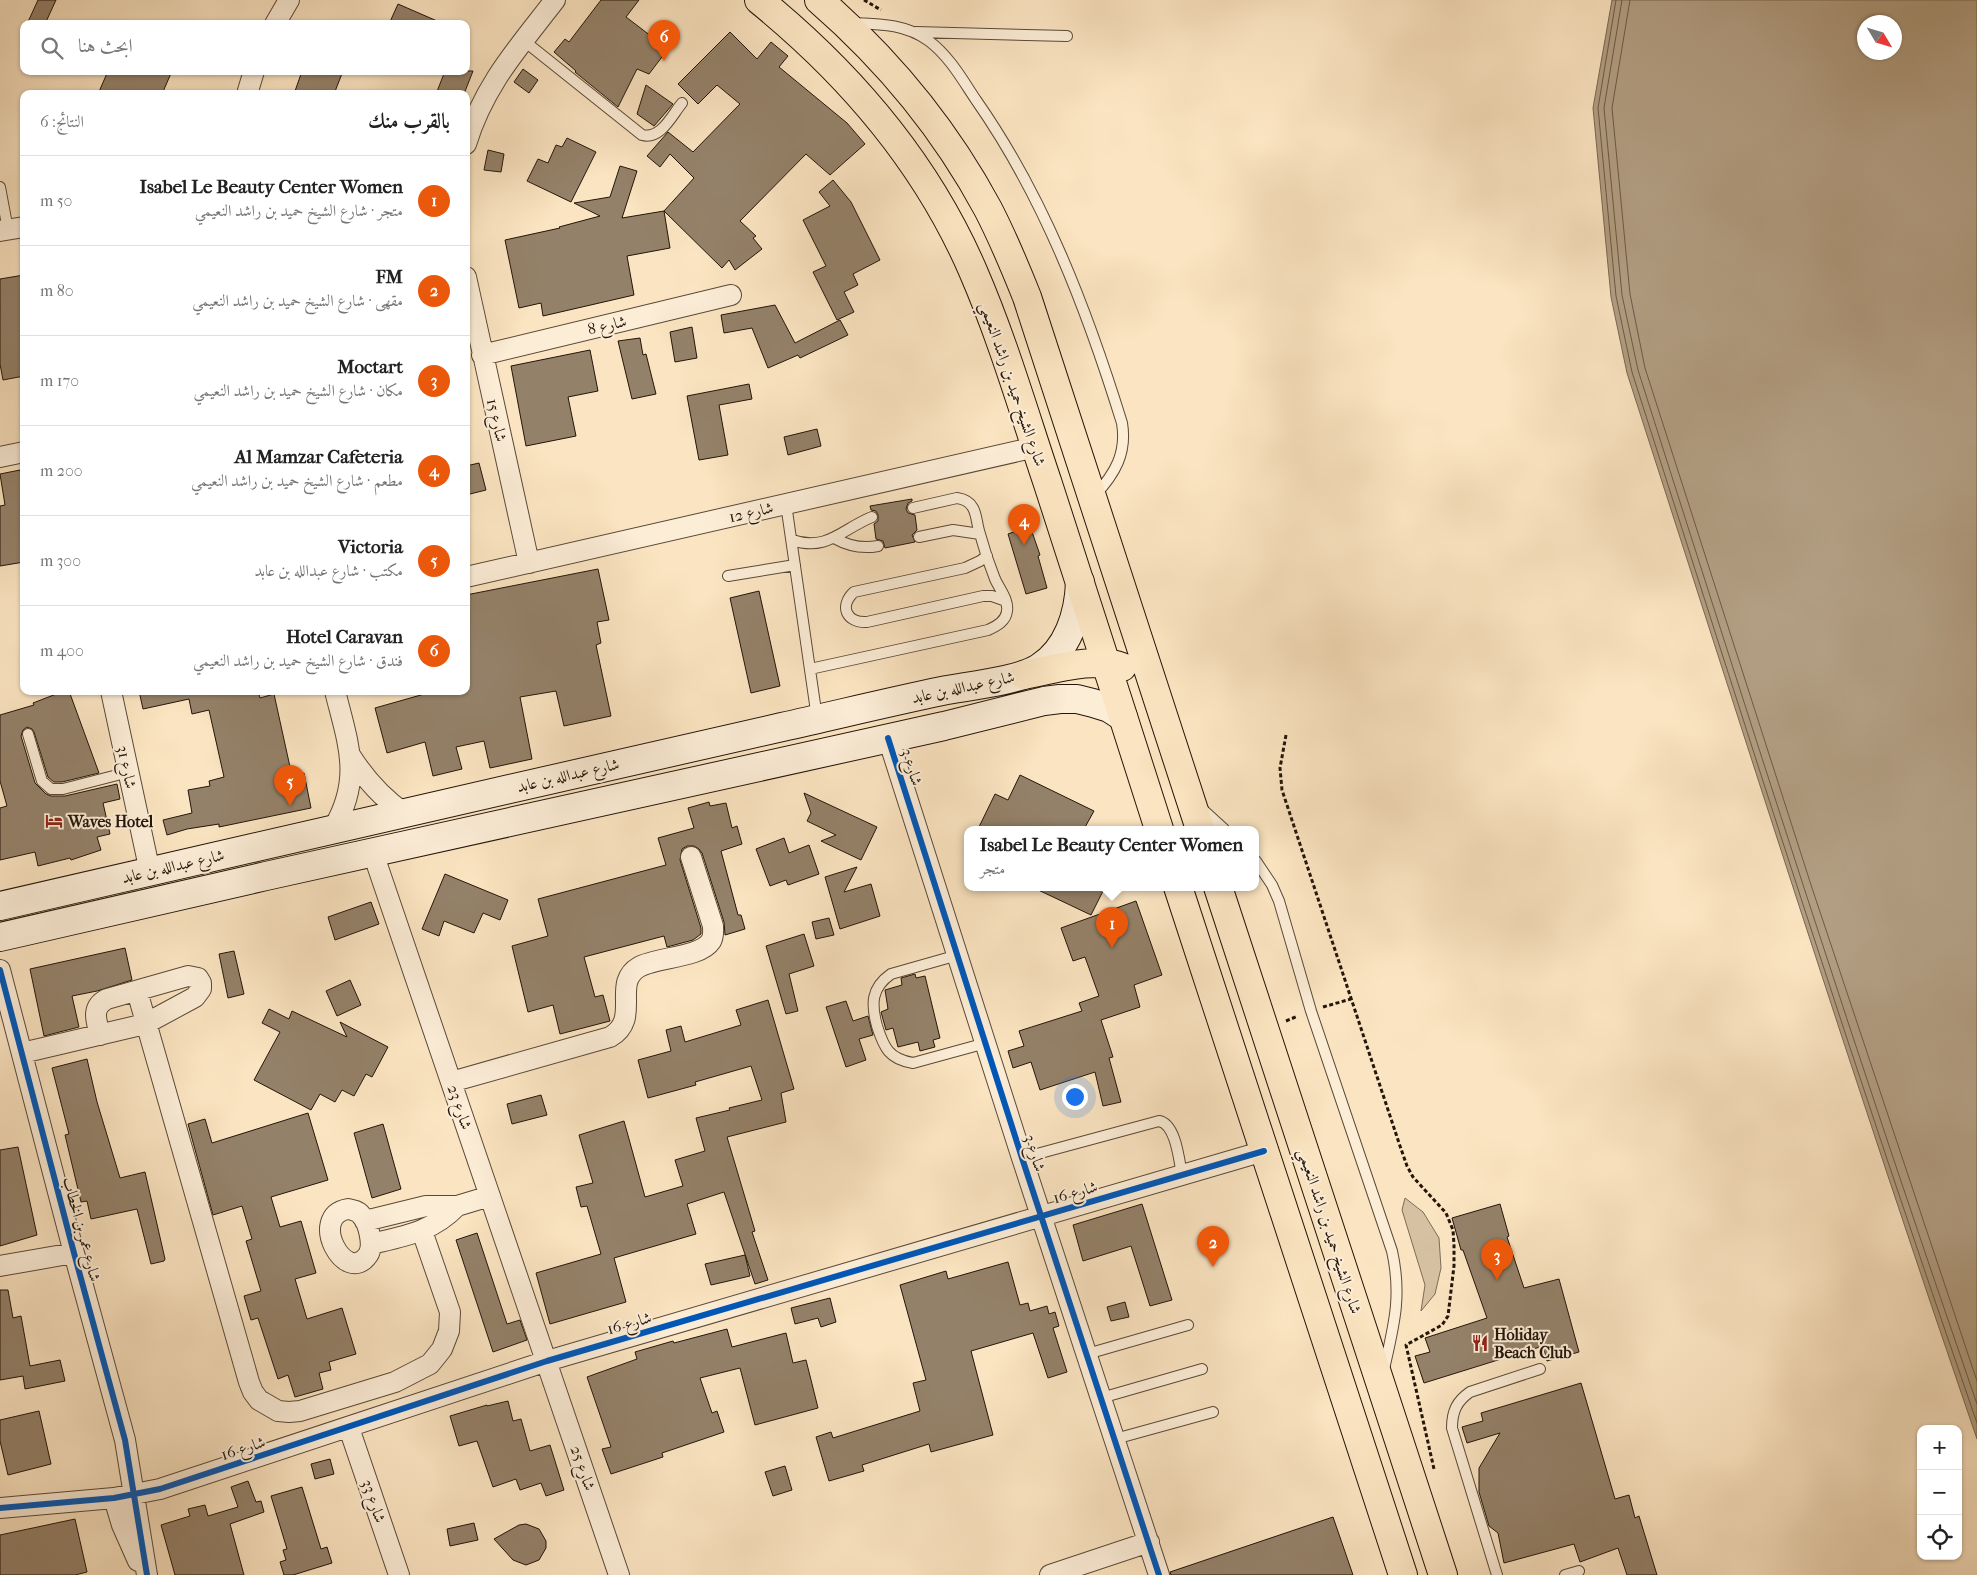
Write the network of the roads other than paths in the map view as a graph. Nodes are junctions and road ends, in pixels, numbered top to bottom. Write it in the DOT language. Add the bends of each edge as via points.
graph roads {
  1 [pos="289,0"];
  2 [pos="555,0"];
  3 [pos="759,0"];
  4 [pos="819,0"];
  5 [pos="277,20"];
  6 [pos="846,23"];
  7 [pos="914,32"];
  8 [pos="1067,36"];
  9 [pos="523,40"];
  10 [pos="253,75"];
  11 [pos="248,90"];
  12 [pos="682,103"];
  13 [pos="470,132"];
  14 [pos="0,187"];
  15 [pos="10,229"];
  16 [pos="731,295"];
  17 [pos="470,297"];
  18 [pos="482,355"];
  19 [pos="1036,447"];
  20 [pos="20,453"];
  21 [pos="0,457"];
  22 [pos="1092,498"];
  23 [pos="786,504"];
  24 [pos="913,508"];
  25 [pos="872,517"];
  26 [pos="980,534"];
  27 [pos="919,537"];
  28 [pos="834,538"];
  29 [pos="792,540"];
  30 [pos="878,546"];
  31 [pos="986,556"];
  32 [pos="529,563"];
  33 [pos="795,565"];
  34 [pos="470,576"];
  35 [pos="728,576"];
  36 [pos="1080,582"];
  37 [pos="1006,602"];
  38 [pos="1106,663"];
  39 [pos="810,669"];
  40 [pos="1024,675"];
  41 [pos="939,692"];
  42 [pos="112,695"];
  43 [pos="336,695"];
  44 [pos="1123,717"];
  45 [pos="817,719"];
  46 [pos="944,726"];
  47 [pos="1167,727"];
  48 [pos="28,734"];
  49 [pos="888,738"];
  50 [pos="350,755"];
  51 [pos="128,772"];
  52 [pos="470,798"];
  53 [pos="1190,798"];
  54 [pos="404,813"];
  55 [pos="1158,826"];
  56 [pos="1199,826"];
  57 [pos="1221,826"];
  58 [pos="333,829"];
  59 [pos="478,830"];
  60 [pos="258,847"];
  61 [pos="373,853"];
  62 [pos="691,857"];
  63 [pos="1259,866"];
  64 [pos="150,872"];
  65 [pos="266,876"];
  66 [pos="1179,891"];
  67 [pos="1219,891"];
  68 [pos="0,906"];
  69 [pos="0,937"];
  70 [pos="958,955"];
  71 [pos="0,970"];
  72 [pos="137,991"];
  73 [pos="145,1024"];
  74 [pos="100,1034"];
  75 [pos="986,1043"];
  76 [pos="22,1053"];
  77 [pos="451,1082"];
  78 [pos="1264,1151"];
  79 [pos="1022,1158"];
  80 [pos="1182,1175"];
  81 [pos="490,1196"];
  82 [pos="457,1206"];
  83 [pos="1041,1216"];
  84 [pos="365,1221"];
  85 [pos="422,1231"];
  86 [pos="371,1244"];
  87 [pos="74,1254"];
  88 [pos="0,1266"];
  89 [pos="1188,1325"];
  90 [pos="1087,1354"];
  91 [pos="548,1362"];
  92 [pos="1202,1369"];
  93 [pos="1540,1369"];
  94 [pos="1380,1384"];
  95 [pos="1101,1398"];
  96 [pos="1213,1412"];
  97 [pos="349,1428"];
  98 [pos="1115,1439"];
  99 [pos="135,1495"];
  100 [pos="114,1498"];
  101 [pos="0,1508"];
  102 [pos="1149,1542"];
  103 [pos="1579,1570"];
  104 [pos="146,1575"];
  105 [pos="399,1575"];
  106 [pos="619,1575"];
  107 [pos="1050,1575"];
  108 [pos="1160,1575"];
  109 [pos="1403,1575"];
  110 [pos="1443,1575"];
  111 [pos="1497,1575"];
  112 [pos="1564,1575"];
  1 -- 5 [label="street"];
  2 -- 9 [label="street"];
  3 -- 19 [label="main road, شارع الشيخ حميد بن راشد النعيمي" via="820,52 851,84 901,146 931,191 953,229 989,311"];
  4 -- 6 [label="main road"];
  6 -- 7 [label="lane" via="897,26"];
  6 -- 22 [label="main road" via="911,92 940,130 989,210 1027,297"];
  7 -- 8 [label="lane"];
  7 -- 22 [label="lane" via="942,54 983,109 1032,192 1072,279 1124,434 1118,466"];
  9 -- 12 [label="lane" via="642,135 648,137 658,133"];
  9 -- 13 [label="street" via="486,94"];
  10 -- 11 [label="street"];
  14 -- 15 [label="lane"];
  16 -- 18 [label="street, شارع 8"];
  17 -- 18 [label="street, شارع 15"];
  18 -- 32 [label="street, شارع 15"];
  19 -- 23 [label="street, شارع 12"];
  19 -- 36 [label="main road, شارع الشيخ حميد بن راشد النعيمي"];
  20 -- 21 [label="street"];
  22 -- 47 [label="main road"];
  23 -- 29 [label="lane"];
  23 -- 32 [label="street, شارع 12"];
  24 -- 26 [label="lane" via="964,499 974,509"];
  25 -- 28 [label="lane"];
  26 -- 27 [label="lane" via="953,530"];
  26 -- 31 [label="lane"];
  28 -- 29 [label="lane" via="813,545"];
  28 -- 30 [label="lane" via="860,548"];
  29 -- 33 [label="lane"];
  31 -- 37 [label="lane"];
  31 -- 37 [label="lane" via="965,568 854,592 848,597 847,612 852,619 866,622 983,596"];
  32 -- 34 [label="street, شارع 12"];
  33 -- 35 [label="lane"];
  33 -- 39 [label="lane"];
  36 -- 38 [label="main road, شارع الشيخ حميد بن راشد النعيمي"];
  36 -- 40 [label="main road, شارع عبدالله بن عابد" via="1077,611 1066,638 1055,654"];
  37 -- 39 [label="lane" via="1004,620 988,630"];
  38 -- 40 [label="main road"];
  38 -- 44 [label="main road, شارع الشيخ حميد بن راشد النعيمي"];
  38 -- 47 [label="main road" via="1116,664 1133,674"];
  39 -- 45 [label="lane"];
  40 -- 41 [label="main road, شارع عبدالله بن عابد"];
  41 -- 45 [label="main road, شارع عبدالله بن عابد"];
  41 -- 46 [label="main road" via="953,699 956,706 951,722"];
  42 -- 51 [label="street, شارع 31"];
  43 -- 50 [label="street"];
  44 -- 46 [label="main road, شارع عبدالله بن عابد" via="1093,703 1060,699"];
  44 -- 55 [label="main road, شارع الشيخ حميد بن راشد النعيمي"];
  45 -- 52 [label="main road, شارع عبدالله بن عابد"];
  46 -- 49 [label="main road, شارع عبدالله بن عابد"];
  47 -- 53 [label="main road"];
  48 -- 51 [label="lane" via="42,781 51,789 63,789"];
  49 -- 59 [label="main road, شارع عبدالله بن عابد"];
  49 -- 70 [label="street, شارع 3"];
  50 -- 54 [label="street" via="379,793"];
  50 -- 58 [label="street" via="350,786 341,816"];
  51 -- 64 [label="street, شارع 31"];
  52 -- 54 [label="main road, شارع عبدالله بن عابد"];
  52 -- 59 [label="main road" via="487,807 487,820"];
  53 -- 56 [label="main road"];
  53 -- 57 [label="lane"];
  54 -- 58 [label="main road, شارع عبدالله بن عابد"];
  58 -- 60 [label="main road, شارع عبدالله بن عابد"];
  59 -- 61 [label="main road, شارع عبدالله بن عابد"];
  60 -- 64 [label="main road, شارع عبدالله بن عابد"];
  60 -- 65 [label="main road" via="252,860 259,873"];
  61 -- 65 [label="main road, شارع عبدالله بن عابد"];
  61 -- 77 [label="street, شارع 23"];
  62 -- 77 [label="street" via="713,926 711,941 698,950 646,964 632,972 626,986 625,1021 617,1034"];
  63 -- 94 [label="lane" via="1279,901 1311,1011 1392,1251 1398,1287 1397,1306"];
  64 -- 68 [label="main road, شارع عبدالله بن عابد"];
  65 -- 69 [label="main road, شارع عبدالله بن عابد"];
  66 -- 78 [label="main road"];
  67 -- 94 [label="main road, شارع الشيخ حميد بن راشد النعيمي"];
  70 -- 75 [label="street, شارع 3"];
  70 -- 75 [label="lane" via="891,974 883,980 877,987 872,1005 879,1032 886,1050 894,1057 913,1063"];
  71 -- 76 [label="street, شارع عمر بن الخطاب"];
  72 -- 73 [label="street"];
  72 -- 73 [label="street" via="188,976 198,978 201,983 195,997"];
  72 -- 74 [label="street" via="107,999 98,1006 95,1018"];
  73 -- 74 [label="street"];
  73 -- 85 [label="street" via="248,1382 259,1400 278,1411 300,1411 395,1382 430,1364 446,1340 450,1312"];
  74 -- 76 [label="street"];
  75 -- 79 [label="street, شارع 3"];
  76 -- 87 [label="street, شارع عمر بن الخطاب"];
  77 -- 81 [label="street, شارع 23"];
  78 -- 80 [label="street, شارع 16"];
  78 -- 109 [label="main road"];
  79 -- 80 [label="lane" via="1159,1121 1172,1131"];
  79 -- 83 [label="street, شارع 3"];
  80 -- 83 [label="street, شارع 16"];
  81 -- 82 [label="street"];
  81 -- 91 [label="street, شارع 23"];
  82 -- 84 [label="street" via="426,1206"];
  82 -- 85 [label="street" via="441,1221"];
  83 -- 90 [label="street, شارع 3"];
  83 -- 91 [label="street, شارع 16"];
  84 -- 86 [label="street"];
  84 -- 86 [label="street" via="355,1210 340,1210 330,1221 330,1229 337,1252 347,1262 367,1257"];
  85 -- 86 [label="street"];
  87 -- 88 [label="street"];
  87 -- 99 [label="street, شارع عمر بن الخطاب" via="125,1440"];
  89 -- 90 [label="lane"];
  90 -- 95 [label="street, شارع 3"];
  91 -- 97 [label="street, شارع 16"];
  91 -- 106 [label="street, شارع 25"];
  92 -- 95 [label="lane"];
  93 -- 111 [label="lane" via="1470,1392 1461,1398 1452,1417 1452,1428"];
  94 -- 110 [label="main road, شارع الشيخ حميد بن راشد النعيمي"];
  95 -- 98 [label="street, شارع 3"];
  96 -- 98 [label="lane"];
  97 -- 99 [label="street, شارع 16"];
  97 -- 105 [label="street, شارع 33"];
  98 -- 102 [label="street, شارع 3"];
  99 -- 100 [label="street, شارع 16"];
  99 -- 104 [label="street, شارع عمر بن الخطاب"];
  100 -- 101 [label="street, شارع 16"];
  100 -- 104 [label="street" via="122,1525"];
  102 -- 107 [label="street"];
  102 -- 108 [label="street, شارع 3"];
  103 -- 112 [label="lane"];
}
